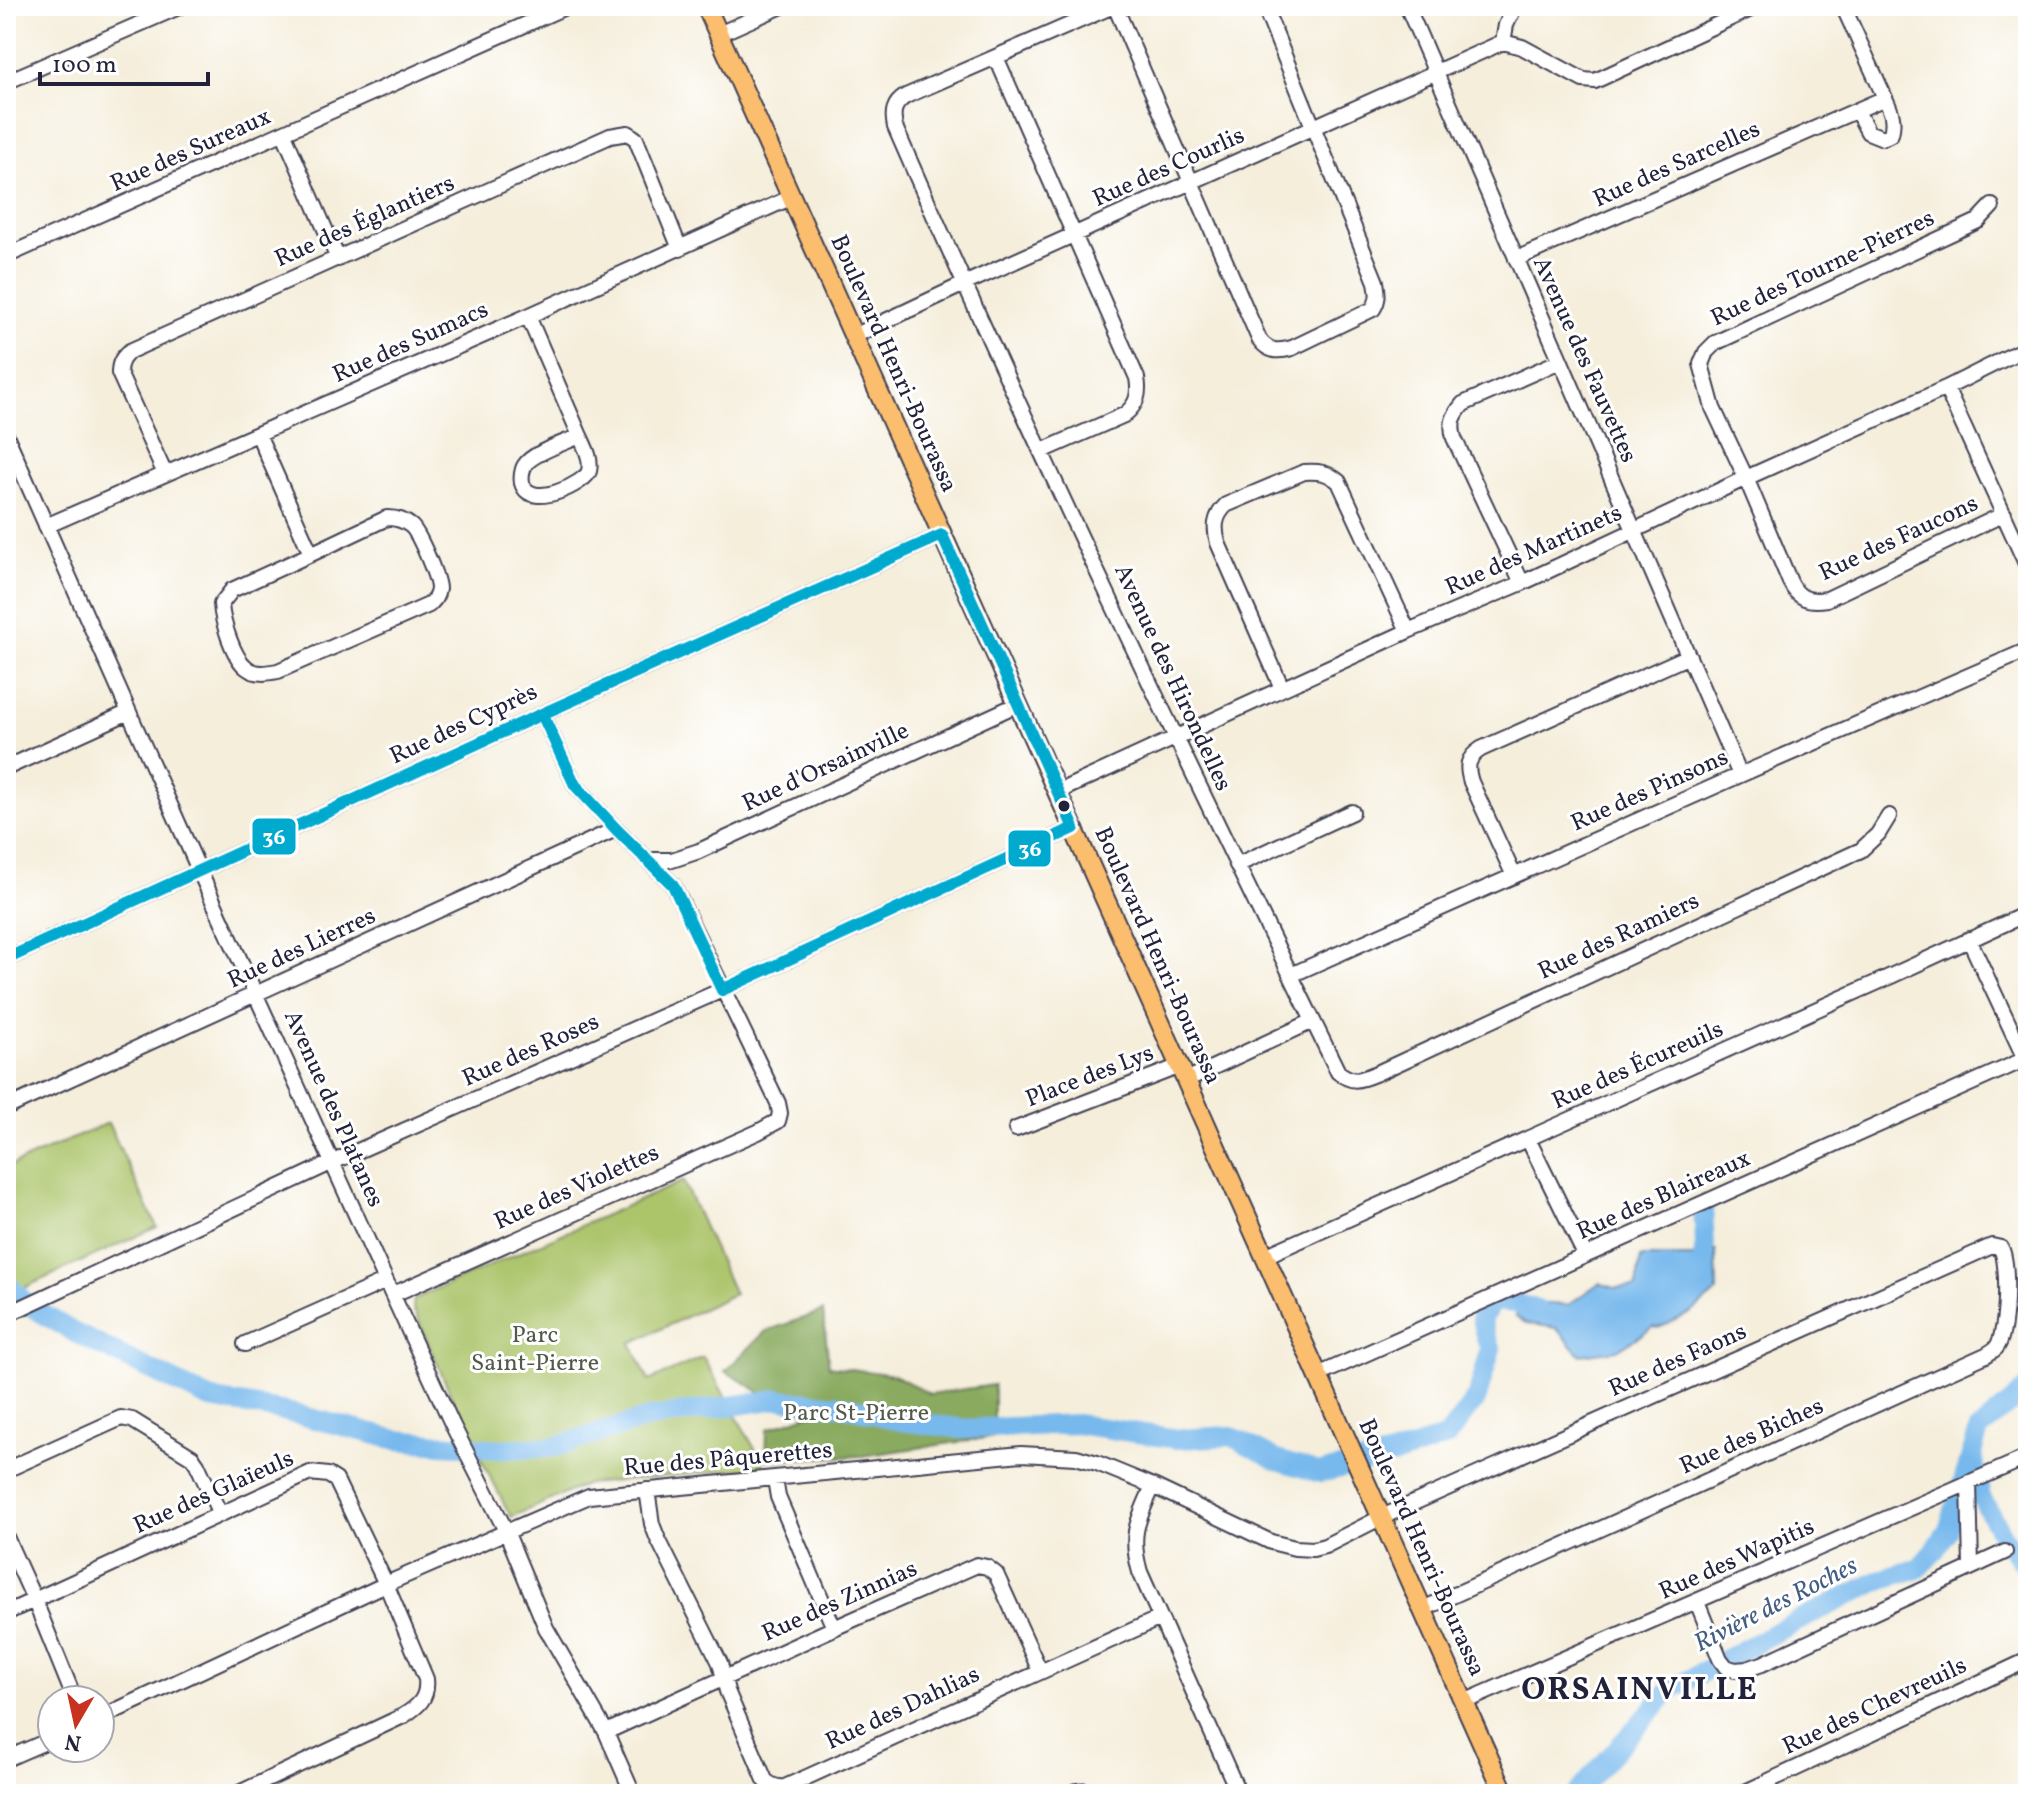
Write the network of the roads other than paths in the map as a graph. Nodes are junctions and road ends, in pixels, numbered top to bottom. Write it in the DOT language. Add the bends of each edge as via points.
graph roads {
  1 [pos="181,6"];
  2 [pos="567,6"];
  3 [pos="706,6"];
  4 [pos="782,6"];
  5 [pos="1114,6"];
  6 [pos="1264,6"];
  7 [pos="1407,6"];
  8 [pos="1515,6"];
  9 [pos="1757,6"];
  10 [pos="1843,6"];
  11 [pos="719,34"];
  12 [pos="1503,42"];
  13 [pos="996,57"];
  14 [pos="1436,74"];
  15 [pos="6,82"];
  16 [pos="1885,98"];
  17 [pos="1857,111"];
  18 [pos="1314,128"];
  19 [pos="284,134"];
  20 [pos="1191,182"];
  21 [pos="792,197"];
  22 [pos="1992,206"];
  23 [pos="1074,236"];
  24 [pos="680,249"];
  25 [pos="6,256"];
  26 [pos="338,259"];
  27 [pos="1516,259"];
  28 [pos="964,284"];
  29 [pos="528,316"];
  30 [pos="854,336"];
  31 [pos="2028,347"];
  32 [pos="1560,361"];
  33 [pos="1946,388"];
  34 [pos="258,434"];
  35 [pos="6,435"];
  36 [pos="580,436"];
  37 [pos="1042,451"];
  38 [pos="165,474"];
  39 [pos="1746,478"];
  40 [pos="2004,514"];
  41 [pos="46,526"];
  42 [pos="1634,530"];
  43 [pos="942,535"];
  44 [pos="311,554"];
  45 [pos="2028,568"];
  46 [pos="1522,583"];
  47 [pos="1408,631"];
  48 [pos="2028,650"];
  49 [pos="1689,656"];
  50 [pos="1282,688"];
  51 [pos="1018,704"];
  52 [pos="129,712"];
  53 [pos="542,714"];
  54 [pos="1175,737"];
  55 [pos="7,766"];
  56 [pos="1740,775"];
  57 [pos="1057,792"];
  58 [pos="1352,812"];
  59 [pos="1889,816"];
  60 [pos="1074,828"];
  61 [pos="616,829"];
  62 [pos="649,860"];
  63 [pos="1237,865"];
  64 [pos="199,870"];
  65 [pos="1514,876"];
  66 [pos="2028,913"];
  67 [pos="1969,939"];
  68 [pos="6,959"];
  69 [pos="1291,975"];
  70 [pos="722,990"];
  71 [pos="257,994"];
  72 [pos="1313,1021"];
  73 [pos="2026,1059"];
  74 [pos="1183,1073"];
  75 [pos="1354,1080"];
  76 [pos="6,1108"];
  77 [pos="1016,1129"];
  78 [pos="1528,1139"];
  79 [pos="333,1162"];
  80 [pos="1992,1246"];
  81 [pos="1585,1255"];
  82 [pos="1265,1256"];
  83 [pos="386,1281"];
  84 [pos="394,1294"];
  85 [pos="6,1315"];
  86 [pos="245,1344"];
  87 [pos="1318,1375"];
  88 [pos="2028,1457"];
  89 [pos="6,1470"];
  90 [pos="775,1479"];
  91 [pos="1969,1482"];
  92 [pos="1153,1486"];
  93 [pos="647,1490"];
  94 [pos="220,1514"];
  95 [pos="1382,1517"];
  96 [pos="506,1531"];
  97 [pos="6,1537"];
  98 [pos="2005,1552"];
  99 [pos="1971,1567"];
  100 [pos="386,1584"];
  101 [pos="34,1599"];
  102 [pos="1697,1602"];
  103 [pos="1423,1609"];
  104 [pos="6,1613"];
  105 [pos="1160,1618"];
  106 [pos="834,1628"];
  107 [pos="2028,1660"];
  108 [pos="1040,1671"];
  109 [pos="724,1678"];
  110 [pos="69,1684"];
  111 [pos="1464,1702"];
  112 [pos="116,1711"];
  113 [pos="606,1732"];
  114 [pos="36,1746"];
  115 [pos="6,1759"];
  116 [pos="2028,1792"];
  117 [pos="237,1794"];
  118 [pos="633,1794"];
  119 [pos="1068,1794"];
  120 [pos="1093,1794"];
  121 [pos="1239,1794"];
  122 [pos="1505,1794"];
  123 [pos="1741,1794"];
  124 [pos="2019,1794"];
  1 -- 15 [label="street"];
  2 -- 19 [label="street, Rue des Sureaux"];
  3 -- 11 [label="main road, Boulevard Henri-Bourassa"];
  4 -- 11 [label="street"];
  5 -- 13 [label="street"];
  5 -- 20 [label="street"];
  6 -- 18 [label="street"];
  7 -- 14 [label="street, Avenue des Fauvettes"];
  8 -- 12 [label="street"];
  9 -- 12 [label="street" via="1595,81"];
  10 -- 16 [label="street"];
  11 -- 21 [label="main road, Boulevard Henri-Bourassa"];
  12 -- 14 [label="street, Rue des Courlis"];
  13 -- 23 [label="street"];
  13 -- 28 [label="street, Avenue des Hirondelles" via="906,96 894,108 895,127"];
  14 -- 18 [label="street, Rue des Courlis"];
  14 -- 27 [label="street, Avenue des Fauvettes"];
  16 -- 17 [label="street, Rue des Sarcelles"];
  16 -- 17 [label="street" via="1893,124 1891,134 1883,138 1868,132"];
  17 -- 27 [label="street, Rue des Sarcelles"];
  18 -- 20 [label="street, Rue des Courlis"];
  18 -- 20 [label="street" via="1376,282 1378,301 1365,314 1292,348 1272,350 1259,339"];
  19 -- 25 [label="street, Rue des Sureaux"];
  19 -- 26 [label="street"];
  20 -- 23 [label="street, Rue des Courlis"];
  21 -- 24 [label="street, Rue des Sumacs"];
  21 -- 30 [label="main road, Boulevard Henri-Bourassa"];
  22 -- 39 [label="street, Rue des Tourne-Pierres" via="1978,221 1715,343 1706,352 1701,364 1713,408"];
  23 -- 28 [label="street, Rue des Courlis"];
  23 -- 37 [label="street" via="1137,378 1138,398 1124,415"];
  24 -- 26 [label="street, Rue des Églantiers" via="641,148 628,133 618,133"];
  24 -- 29 [label="street, Rue des Sumacs"];
  26 -- 38 [label="street, Rue des Églantiers" via="123,357 121,379"];
  27 -- 32 [label="street, Avenue des Fauvettes"];
  28 -- 30 [label="street, Rue des Courlis"];
  28 -- 37 [label="street, Avenue des Hirondelles"];
  29 -- 34 [label="street, Rue des Sumacs"];
  29 -- 36 [label="street"];
  30 -- 43 [label="main road, Boulevard Henri-Bourassa"];
  31 -- 33 [label="street, Rue des Martinets"];
  32 -- 42 [label="street, Avenue des Fauvettes"];
  32 -- 46 [label="street" via="1463,404 1451,422"];
  33 -- 39 [label="street, Rue des Martinets"];
  33 -- 40 [label="street"];
  34 -- 38 [label="street, Rue des Sumacs"];
  34 -- 44 [label="street"];
  35 -- 41 [label="street, Avenue des Platanes"];
  36 -- 36 [label="street" via="525,465 522,483 527,492 546,496 588,476 588,453"];
  37 -- 54 [label="street, Avenue des Hirondelles"];
  38 -- 41 [label="street, Rue des Sumacs"];
  39 -- 40 [label="street, Rue des Faucons" via="1794,591 1814,601"];
  39 -- 42 [label="street, Rue des Martinets"];
  40 -- 45 [label="street"];
  41 -- 52 [label="street, Avenue des Platanes"];
  42 -- 46 [label="street, Rue des Martinets"];
  42 -- 49 [label="street, Avenue des Fauvettes"];
  43 -- 51 [label="main road, Boulevard Henri-Bourassa"];
  43 -- 53 [label="street, Rue des Cyprès"];
  44 -- 44 [label="street" via="232,590 221,604 223,624 246,668 256,673 278,671 429,605 438,592 415,530 396,518"];
  46 -- 47 [label="street, Rue des Martinets"];
  47 -- 50 [label="street, Rue des Martinets"];
  47 -- 50 [label="street" via="1332,476 1304,472 1226,505 1216,521 1218,543"];
  48 -- 56 [label="street, Rue des Pinsons"];
  49 -- 56 [label="street, Avenue des Fauvettes"];
  49 -- 65 [label="street" via="1481,749 1468,761 1471,782"];
  50 -- 54 [label="street, Rue des Martinets"];
  51 -- 57 [label="main road, Boulevard Henri-Bourassa"];
  51 -- 62 [label="street, Rue d'Orsainville" via="699,851 672,860"];
  52 -- 55 [label="street"];
  52 -- 64 [label="street, Avenue des Platanes"];
  53 -- 61 [label="street" via="575,785"];
  53 -- 64 [label="street, Rue des Cyprès"];
  54 -- 57 [label="street, Rue des Martinets"];
  54 -- 63 [label="street, Avenue des Hirondelles"];
  56 -- 65 [label="street, Rue des Pinsons"];
  57 -- 60 [label="main road, Boulevard Henri-Bourassa"];
  58 -- 63 [label="street"];
  59 -- 75 [label="street, Rue des Ramiers" via="1861,850"];
  60 -- 70 [label="street, Rue des Roses"];
  60 -- 74 [label="main road, Boulevard Henri-Bourassa"];
  61 -- 62 [label="street"];
  61 -- 71 [label="street, Rue des Lierres"];
  62 -- 70 [label="street" via="673,885"];
  63 -- 69 [label="street, Avenue des Hirondelles"];
  64 -- 68 [label="street, Rue des Cyprès"];
  64 -- 71 [label="street, Avenue des Platanes"];
  65 -- 69 [label="street, Rue des Pinsons"];
  66 -- 67 [label="street, Rue des Écureuils"];
  67 -- 73 [label="street"];
  67 -- 78 [label="street, Rue des Écureuils"];
  69 -- 72 [label="street, Avenue des Hirondelles"];
  70 -- 79 [label="street, Rue des Roses"];
  70 -- 84 [label="street, Rue des Violettes" via="778,1103 778,1121"];
  71 -- 76 [label="street, Rue des Lierres"];
  71 -- 79 [label="street, Avenue des Platanes"];
  72 -- 74 [label="street, Place des Lys"];
  72 -- 75 [label="street, Avenue des Hirondelles" via="1338,1072"];
  73 -- 81 [label="street, Rue des Blaireaux"];
  74 -- 77 [label="street, Place des Lys"];
  74 -- 82 [label="main road, Boulevard Henri-Bourassa"];
  78 -- 81 [label="street"];
  78 -- 82 [label="street, Rue des Écureuils"];
  79 -- 83 [label="street, Avenue des Platanes"];
  79 -- 85 [label="street, Rue des Roses"];
  80 -- 95 [label="street, Rue des Faons"];
  80 -- 103 [label="street, Rue des Biches" via="2004,1254 2007,1293 2001,1336 1986,1355"];
  81 -- 87 [label="street, Rue des Blaireaux"];
  82 -- 87 [label="main road, Boulevard Henri-Bourassa"];
  83 -- 84 [label="street, Avenue des Platanes"];
  83 -- 86 [label="street"];
  84 -- 96 [label="street, Avenue des Platanes"];
  87 -- 95 [label="main road, Boulevard Henri-Bourassa"];
  88 -- 91 [label="street, Rue des Wapitis"];
  89 -- 94 [label="street" via="121,1418 132,1420 192,1457"];
  90 -- 92 [label="street, Rue des Pâquerettes" via="1051,1454 1097,1463"];
  90 -- 93 [label="street, Rue des Pâquerettes"];
  90 -- 106 [label="street"];
  91 -- 99 [label="street"];
  91 -- 102 [label="street, Rue des Wapitis"];
  92 -- 95 [label="street, Rue des Pâquerettes" via="1271,1542 1306,1549 1325,1546"];
  92 -- 105 [label="street" via="1138,1519 1134,1553"];
  93 -- 96 [label="street, Rue des Pâquerettes" via="589,1496"];
  93 -- 109 [label="street" via="657,1537"];
  94 -- 100 [label="street, Rue des Glaïeuls" via="310,1473 328,1475 336,1480"];
  94 -- 101 [label="street, Rue des Glaïeuls"];
  95 -- 103 [label="main road, Boulevard Henri-Bourassa"];
  96 -- 100 [label="street, Rue des Pâquerettes"];
  96 -- 113 [label="street, Avenue des Platanes" via="546,1628"];
  97 -- 101 [label="street"];
  98 -- 99 [label="street"];
  99 -- 102 [label="street" via="1747,1669 1723,1663"];
  100 -- 112 [label="street, Rue des Pâquerettes"];
  100 -- 117 [label="street" via="426,1679 423,1699 403,1716"];
  101 -- 104 [label="street, Rue des Glaïeuls"];
  101 -- 110 [label="street"];
  102 -- 111 [label="street, Rue des Wapitis"];
  103 -- 111 [label="main road, Boulevard Henri-Bourassa"];
  105 -- 108 [label="street, Rue des Dahlias"];
  105 -- 121 [label="street"];
  106 -- 108 [label="street, Rue des Zinnias" via="977,1565 987,1567 996,1574"];
  106 -- 109 [label="street, Rue des Zinnias"];
  107 -- 123 [label="street, Rue des Chevreuils"];
  108 -- 109 [label="street, Rue des Dahlias" via="778,1788 765,1780"];
  109 -- 113 [label="street, Rue des Zinnias"];
  111 -- 122 [label="main road, Boulevard Henri-Bourassa"];
  113 -- 118 [label="street, Avenue des Platanes"];
  114 -- 115 [label="street"];
  116 -- 124 [label="street"];
  119 -- 120 [label="street"];
}
